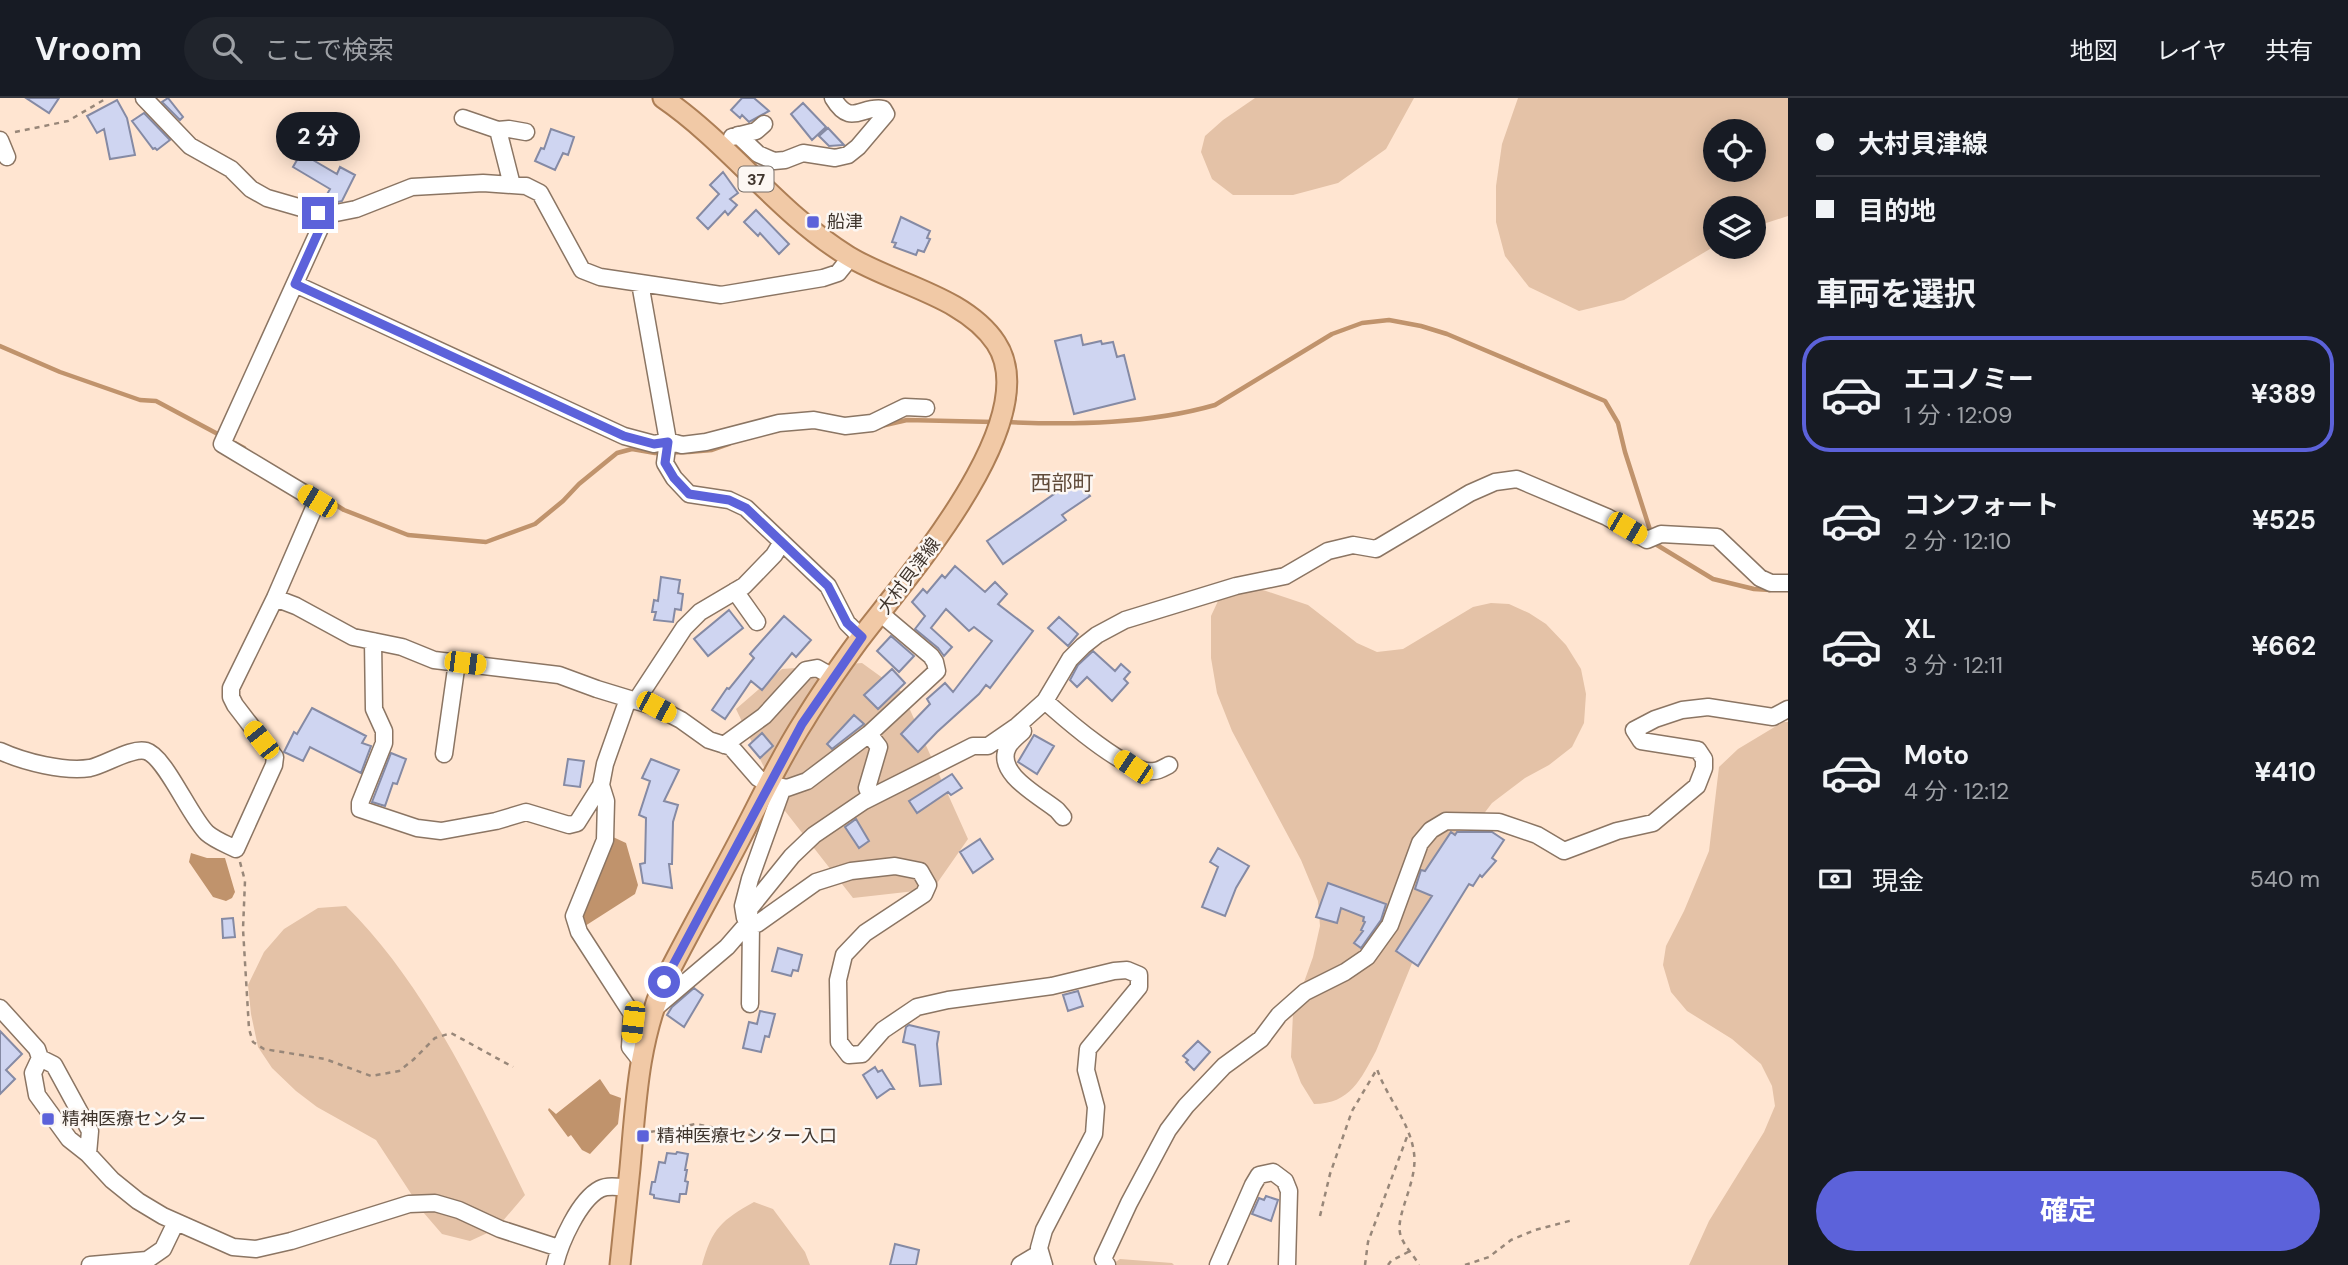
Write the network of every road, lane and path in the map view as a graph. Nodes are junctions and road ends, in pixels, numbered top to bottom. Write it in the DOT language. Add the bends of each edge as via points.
graph roads {
  1 [pos="107,98"];
  2 [pos="144,98"];
  3 [pos="663,98"];
  4 [pos="832,98"];
  5 [pos="463,118"];
  6 [pos="764,124"];
  7 [pos="498,130"];
  8 [pos="526,132"];
  9 [pos="738,135"];
  10 [pos="7,136"];
  11 [pos="720,146"];
  12 [pos="7,158"];
  13 [pos="512,185"];
  14 [pos="326,215"];
  15 [pos="850,258"];
  16 [pos="640,283"];
  17 [pos="295,284"];
  18 [pos="926,408"];
  19 [pos="668,442"];
  20 [pos="782,542"];
  21 [pos="1788,583"];
  22 [pos="735,591"];
  23 [pos="275,598"];
  24 [pos="880,613"];
  25 [pos="757,622"];
  26 [pos="862,637"];
  27 [pos="373,641"];
  28 [pos="457,662"];
  29 [pos="833,677"];
  30 [pos="632,700"];
  31 [pos="1048,703"];
  32 [pos="1788,709"];
  33 [pos="869,734"];
  34 [pos="724,745"];
  35 [pos="0,751"];
  36 [pos="444,754"];
  37 [pos="1169,765"];
  38 [pos="601,785"];
  39 [pos="776,786"];
  40 [pos="871,797"];
  41 [pos="1063,817"];
  42 [pos="236,849"];
  43 [pos="749,924"];
  44 [pos="750,1004"];
  45 [pos="0,1008"];
  46 [pos="652,1011"];
  47 [pos="40,1058"];
  48 [pos="641,1061"];
  49 [pos="513,1067"];
  50 [pos="633,1134"];
  51 [pos="1408,1134"];
  52 [pos="771,1135"];
  53 [pos="88,1154"];
  54 [pos="628,1188"];
  55 [pos="1320,1216"];
  56 [pos="1573,1220"];
  57 [pos="176,1222"];
  58 [pos="559,1248"];
  59 [pos="1410,1251"];
  60 [pos="1042,1259"];
  61 [pos="90,1265"];
  62 [pos="555,1265"];
  63 [pos="620,1265"];
  64 [pos="1020,1265"];
  65 [pos="1107,1265"];
  66 [pos="1218,1265"];
  67 [pos="1287,1265"];
  68 [pos="1365,1265"];
  69 [pos="1388,1265"];
  70 [pos="1419,1265"];
  71 [pos="1465,1265"];
  1 -- 10 [label="path" via="68,121"];
  2 -- 14 [label="street" via="190,146 231,169 251,189"];
  3 -- 11 [label="main road, 大村貝津線 / 37"];
  4 -- 9 [label="street" via="852,114 877,108 886,114 848,155 835,159 803,153 774,161 758,154"];
  5 -- 7 [label="street"];
  6 -- 9 [label="street"];
  7 -- 8 [label="street"];
  7 -- 13 [label="street"];
  9 -- 11 [label="street"];
  10 -- 12 [label="street"];
  11 -- 15 [label="main road, 大村貝津線 / 37" via="806,228"];
  13 -- 14 [label="street" via="412,187 356,209"];
  13 -- 16 [label="street" via="540,193 582,270"];
  14 -- 17 [label="street"];
  15 -- 16 [label="street" via="838,273 823,278 721,295"];
  15 -- 24 [label="main road, 大村貝津線 / 37" via="960,310 983,327 1007,366 1007,394 981,468 950,522"];
  16 -- 19 [label="street"];
  17 -- 19 [label="street" via="624,436 654,444"];
  17 -- 23 [label="street" via="222,444 317,501"];
  18 -- 19 [label="street" via="905,407 872,423 791,422 706,442"];
  19 -- 20 [label="street" via="665,463 689,494 729,500 746,508"];
  20 -- 22 [label="street" via="759,572"];
  20 -- 26 [label="street" via="828,586 847,623"];
  21 -- 31 [label="street" via="1760,578 1717,537 1661,534 1647,540 1608,517 1517,479 1495,482 1376,549 1353,545 1328,551 1285,576 1125,620 1097,635 1070,659"];
  22 -- 25 [label="street"];
  22 -- 30 [label="street" via="684,628"];
  23 -- 27 [label="street" via="353,637"];
  23 -- 42 [label="street" via="231,688 235,705 275,757"];
  24 -- 26 [label="main road, 大村貝津線 / 37"];
  24 -- 33 [label="street" via="931,656 937,671"];
  26 -- 29 [label="main road, 大村貝津線 / 37"];
  27 -- 28 [label="street" via="434,660"];
  27 -- 38 [label="street" via="374,709 384,743 360,809 441,831 526,812 569,825 578,822"];
  28 -- 30 [label="street" via="559,675"];
  28 -- 36 [label="street"];
  29 -- 34 [label="street" via="817,668 806,670 764,716"];
  29 -- 39 [label="main road, 大村貝津線 / 37" via="802,724"];
  30 -- 34 [label="street" via="656,707"];
  30 -- 38 [label="street"];
  31 -- 37 [label="street" via="1074,727 1133,767 1152,772"];
  31 -- 40 [label="street" via="988,746 973,746"];
  31 -- 41 [label="street" via="1008,745 1005,764"];
  32 -- 65 [label="street" via="1773,717 1708,707 1682,710 1634,730 1641,741 1698,750 1704,759 1697,786 1653,823 1564,851 1538,835 1499,822 1446,821 1431,830 1420,843 1390,925 1367,957 1306,992 1279,1015 1261,1039 1224,1066 1168,1130 1103,1258"];
  33 -- 39 [label="street" via="807,781 787,788"];
  33 -- 40 [label="street" via="879,747 867,788"];
  34 -- 39 [label="street" via="758,778"];
  35 -- 42 [label="street" via="53,767 90,768 146,751 157,758 208,834"];
  38 -- 48 [label="street" via="606,801 606,840 574,915 576,926 632,1014 630,1047"];
  39 -- 43 [label="street" via="743,906"];
  39 -- 46 [label="main road, 大村貝津線 / 37" via="684,943"];
  40 -- 43 [label="street" via="814,835 792,856 750,908"];
  42 -- 49 [label="path" via="245,881 243,929 253,1042 264,1049 325,1059 371,1076 398,1071 435,1038 451,1034"];
  43 -- 44 [label="street"];
  43 -- 46 [label="street"];
  43 -- 60 [label="street" via="757,924 816,882 851,871 895,866 920,871 928,885 924,894 865,933 845,955 838,980 839,1042 849,1055 862,1054 883,1030 917,1007 1052,986 1114,971 1139,975 1139,987 1088,1049 1086,1070 1096,1107 1094,1133 1044,1230 1039,1248"];
  45 -- 47 [label="street"];
  46 -- 48 [label="main road, 大村貝津線 / 37"];
  47 -- 53 [label="street" via="54,1065 90,1131"];
  47 -- 53 [label="street" via="33,1073 37,1095 69,1139"];
  48 -- 50 [label="main road, 大村貝津線 / 37"];
  50 -- 52 [label="path" via="696,1124"];
  50 -- 54 [label="main road, 大村貝津線 / 37"];
  51 -- 55 [label="path" via="1377,1069 1352,1111"];
  51 -- 59 [label="path" via="1415,1171 1399,1234"];
  51 -- 68 [label="path" via="1368,1242"];
  53 -- 57 [label="street" via="129,1194"];
  54 -- 58 [label="street" via="600,1189 584,1204"];
  54 -- 63 [label="main road, 大村貝津線 / 37"];
  56 -- 71 [label="path" via="1511,1240 1489,1256"];
  57 -- 58 [label="street" via="233,1247 256,1248 409,1204 435,1203"];
  57 -- 61 [label="street" via="163,1249 147,1260"];
  58 -- 62 [label="street"];
  59 -- 69 [label="path"];
  59 -- 70 [label="path"];
  60 -- 64 [label="street"];
  66 -- 67 [label="street" via="1253,1185 1259,1175 1273,1172 1289,1191"];
}
